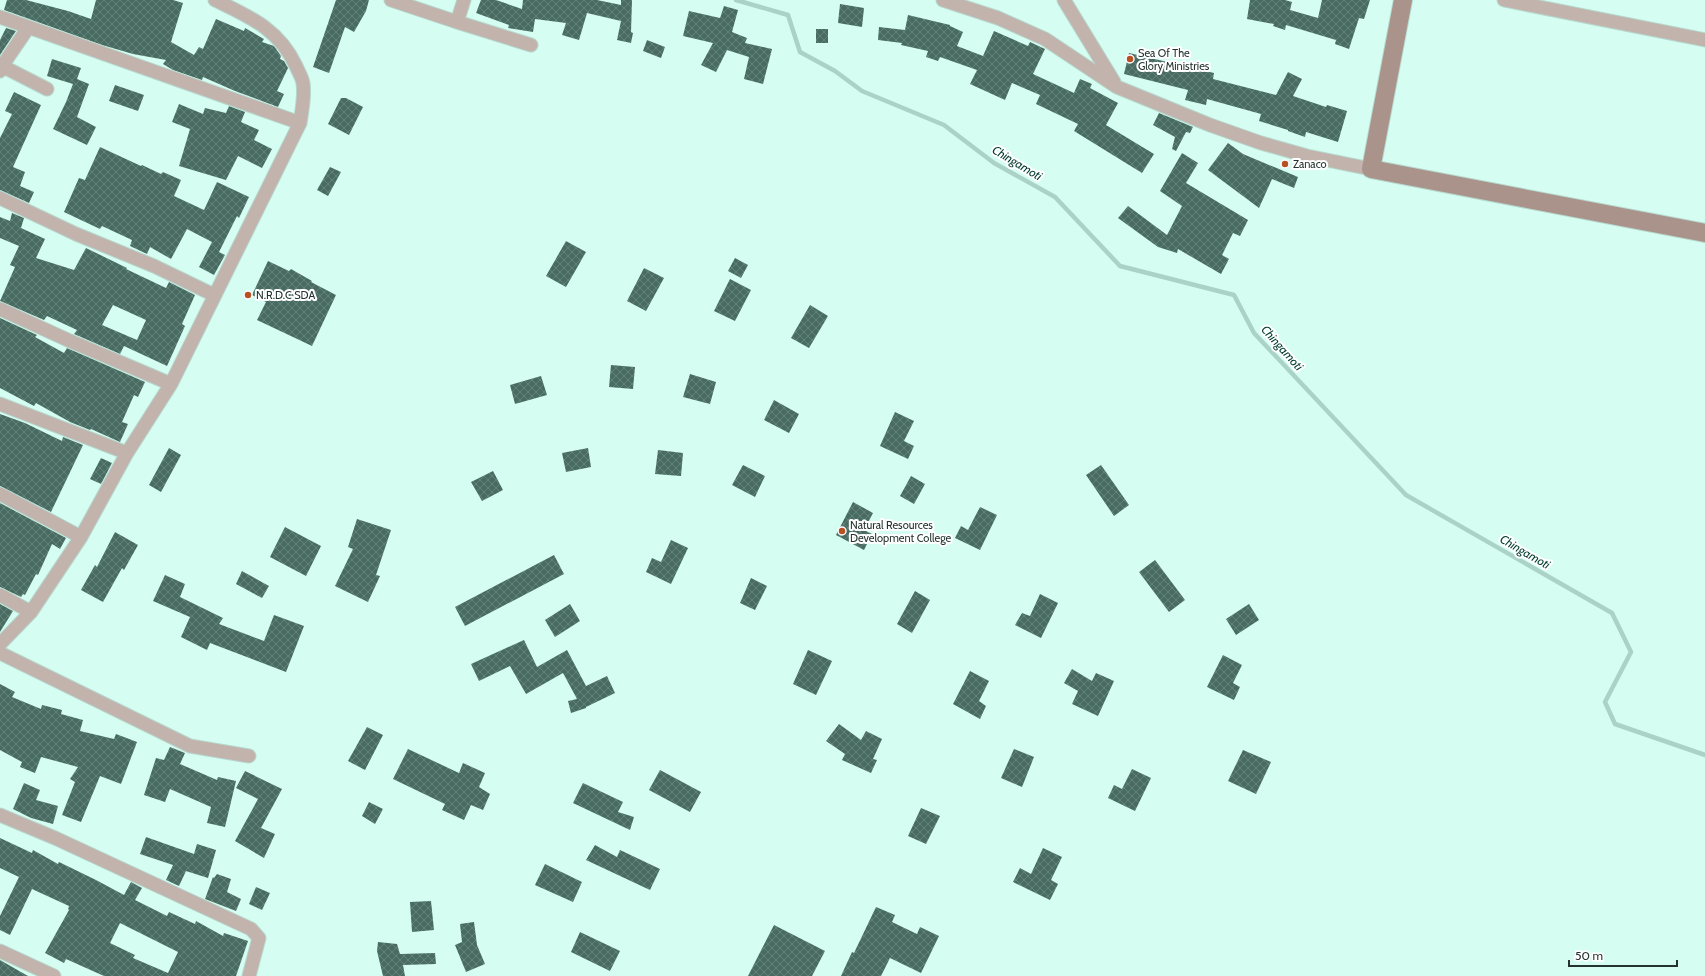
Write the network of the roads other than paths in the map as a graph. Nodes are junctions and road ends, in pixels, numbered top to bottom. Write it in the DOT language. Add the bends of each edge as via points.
graph roads {
  1 [pos="215,0"];
  2 [pos="391,0"];
  3 [pos="464,0"];
  4 [pos="944,0"];
  5 [pos="1064,0"];
  6 [pos="1404,0"];
  7 [pos="1504,0"];
  8 [pos="0,18"];
  9 [pos="457,22"];
  10 [pos="28,28"];
  11 [pos="1705,40"];
  12 [pos="531,45"];
  13 [pos="1,68"];
  14 [pos="1117,87"];
  15 [pos="47,89"];
  16 [pos="300,123"];
  17 [pos="1371,169"];
  18 [pos="0,198"];
  19 [pos="1705,233"];
  20 [pos="214,295"];
  21 [pos="0,309"];
  22 [pos="171,384"];
  23 [pos="0,404"];
  24 [pos="127,453"];
  25 [pos="0,494"];
  26 [pos="81,537"];
  27 [pos="0,595"];
  28 [pos="30,612"];
  29 [pos="0,644"];
  30 [pos="0,653"];
  31 [pos="249,756"];
  32 [pos="0,815"];
  33 [pos="0,951"];
  34 [pos="54,976"];
  35 [pos="248,976"];
  1 -- 16 [label="street" via="248,16 278,37 292,57 303,81 304,96"];
  2 -- 9 [label="street"];
  3 -- 9 [label="street"];
  4 -- 14 [label="street" via="998,18 1045,39"];
  5 -- 14 [label="street"];
  6 -- 17 [label="main road"];
  7 -- 11 [label="street"];
  8 -- 10 [label="street"];
  9 -- 12 [label="street"];
  10 -- 13 [label="street"];
  10 -- 16 [label="street"];
  13 -- 15 [label="street"];
  14 -- 17 [label="street" via="1261,143 1307,156"];
  16 -- 20 [label="street"];
  17 -- 19 [label="main road"];
  18 -- 20 [label="street"];
  20 -- 22 [label="street"];
  21 -- 22 [label="street"];
  22 -- 24 [label="street"];
  23 -- 24 [label="street"];
  24 -- 26 [label="street"];
  25 -- 26 [label="street"];
  26 -- 28 [label="street"];
  27 -- 28 [label="street"];
  28 -- 29 [label="street"];
  30 -- 31 [label="street" via="190,746"];
  32 -- 35 [label="street" via="251,929 259,938"];
  33 -- 34 [label="street"];
}
